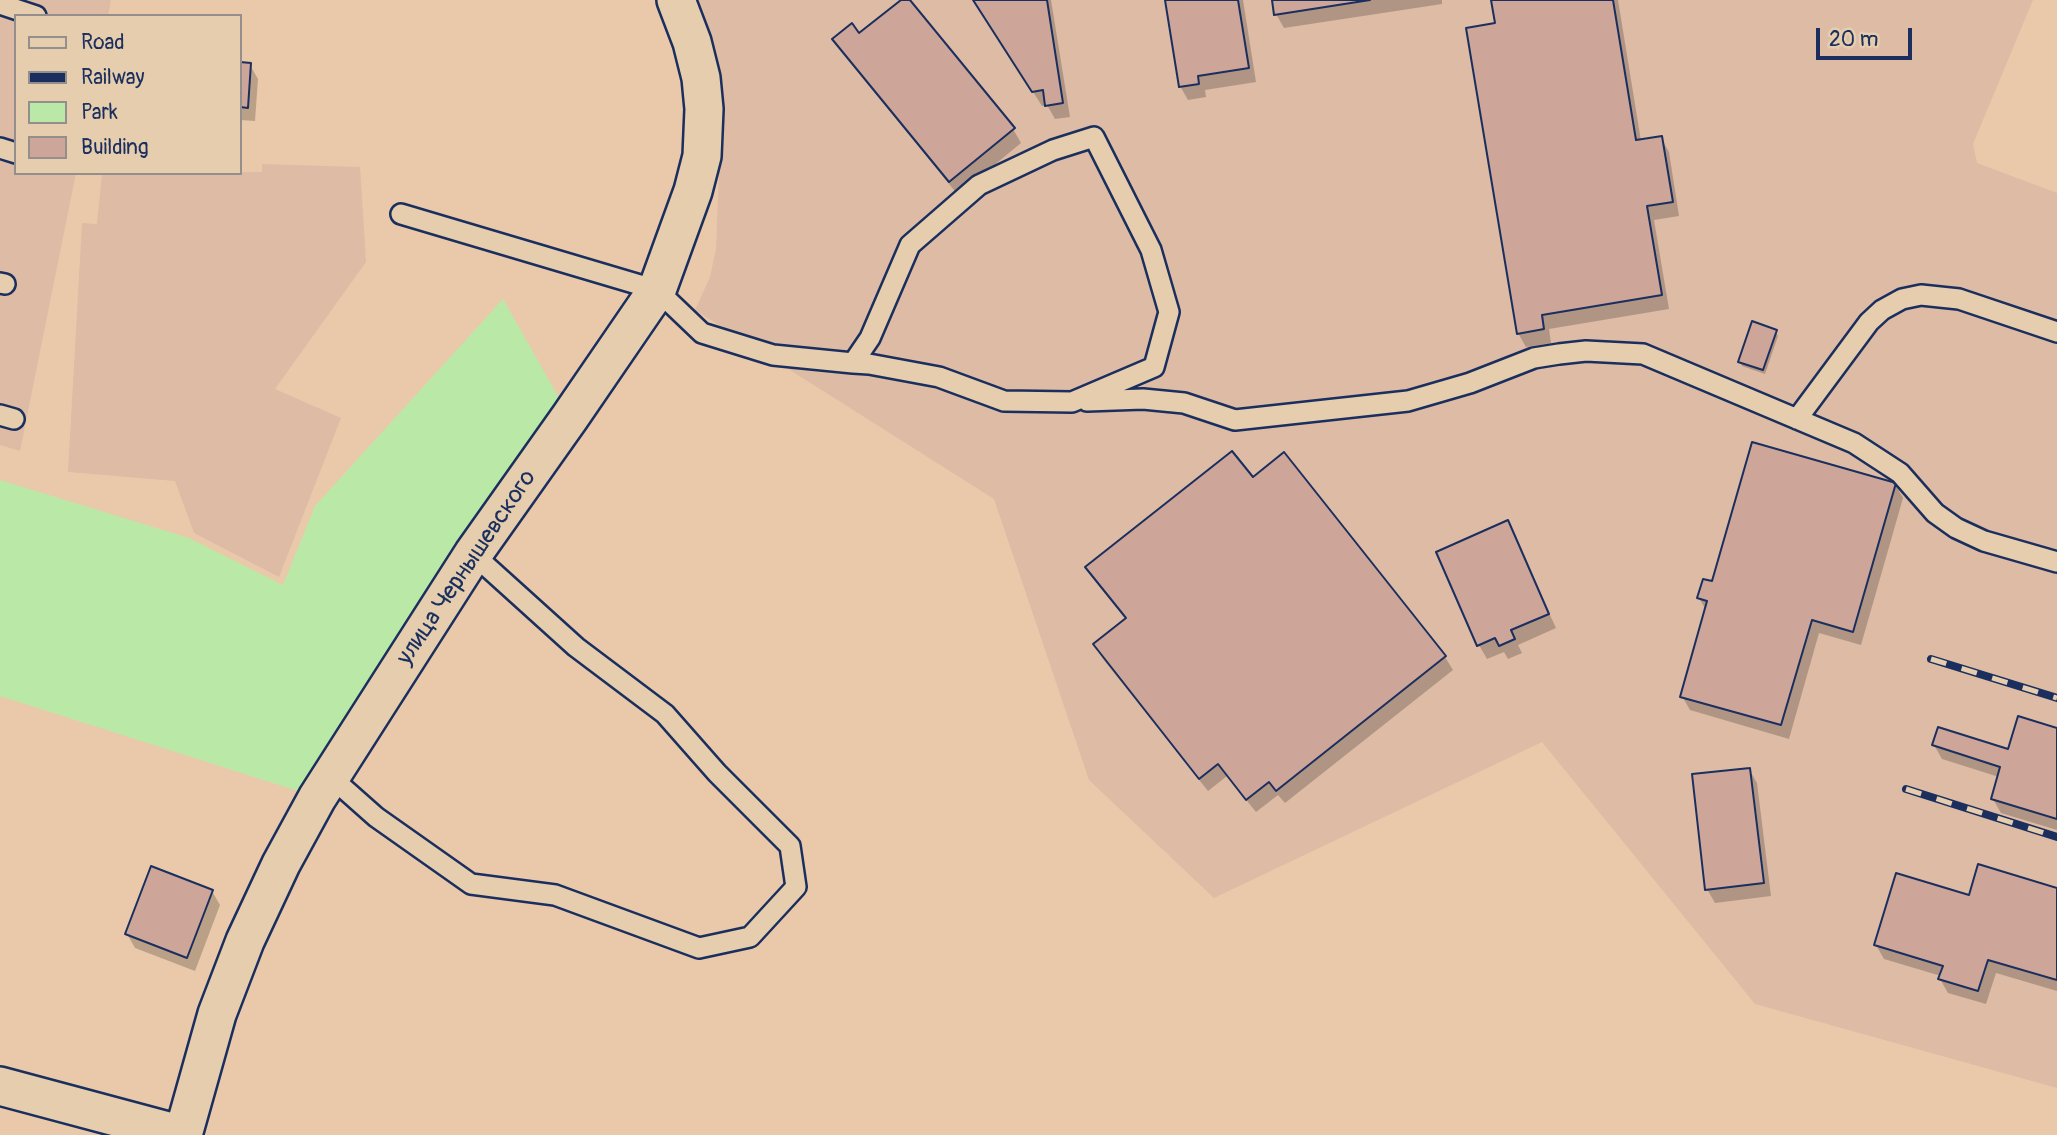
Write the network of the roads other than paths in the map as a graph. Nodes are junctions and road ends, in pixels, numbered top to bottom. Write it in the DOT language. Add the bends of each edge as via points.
graph roads {
  1 [pos="676,0"];
  2 [pos="0,4"];
  3 [pos="30,14"];
  4 [pos="401,214"];
  5 [pos="657,290"];
  6 [pos="2057,332"];
  7 [pos="853,362"];
  8 [pos="1072,402"];
  9 [pos="1797,419"];
  10 [pos="472,554"];
  11 [pos="2057,562"];
  12 [pos="332,778"];
  13 [pos="0,1086"];
  14 [pos="183,1135"];
  1 -- 5 [label="street, улица Чернышевского" via="701,78 702,156"];
  2 -- 3 [label="lane"];
  4 -- 5 [label="lane"];
  5 -- 7 [label="lane" via="702,333 774,355"];
  5 -- 10 [label="street, улица Чернышевского"];
  6 -- 9 [label="lane" via="1959,299 1921,295 1902,299 1869,322"];
  7 -- 8 [label="lane" via="939,377 1004,401"];
  7 -- 8 [label="lane" via="870,338 910,245 979,185 1094,137 1150,250 1169,312 1154,367"];
  8 -- 9 [label="lane" via="1143,399 1184,403 1235,420 1408,401 1534,358 1597,351 1643,355"];
  9 -- 11 [label="lane" via="1877,456 1956,528"];
  10 -- 12 [label="street, улица Чернышевского"];
  10 -- 12 [label="lane" via="576,647 665,713 790,846 796,887 750,937 699,948 555,895 471,884 376,817"];
  12 -- 14 [label="street, улица Чернышевского" via="298,832 245,941 217,1014"];
  13 -- 14 [label="street"];
}
